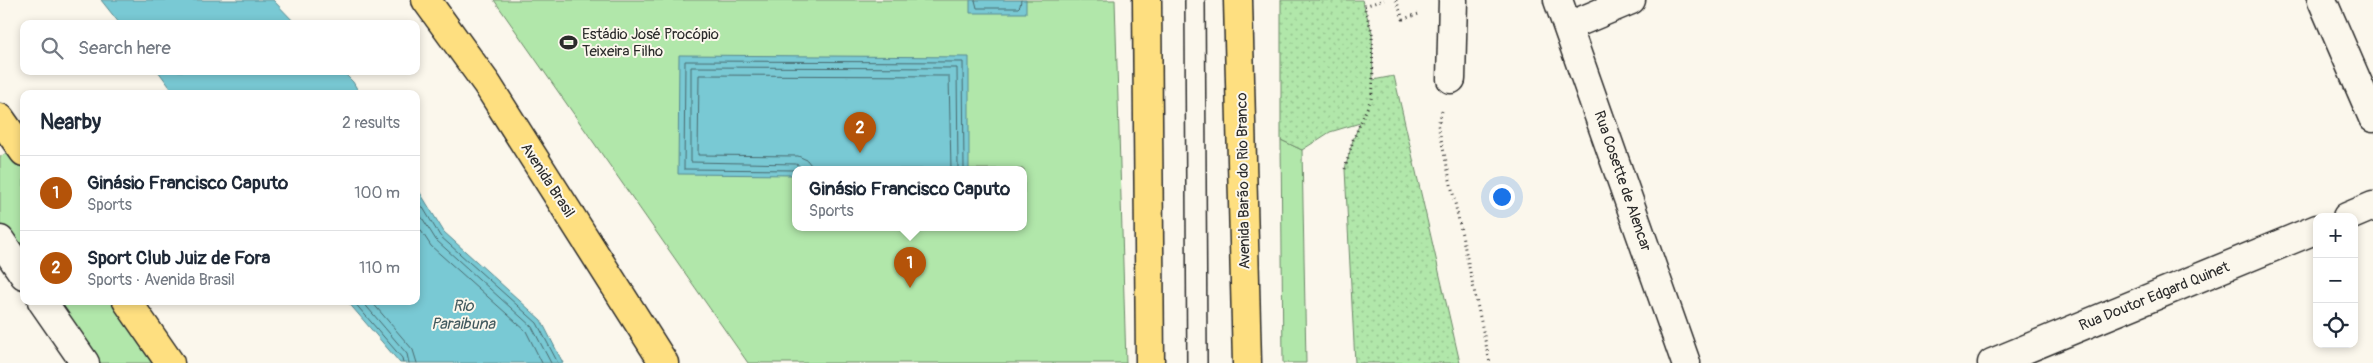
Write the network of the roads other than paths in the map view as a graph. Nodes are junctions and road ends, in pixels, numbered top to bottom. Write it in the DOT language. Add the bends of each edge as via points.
graph roads {
  1 [pos="426,0"];
  2 [pos="1147,0"];
  3 [pos="1195,0"];
  4 [pos="1238,0"];
  5 [pos="1453,0"];
  6 [pos="1558,0"];
  7 [pos="1631,0"];
  8 [pos="2322,0"];
  9 [pos="1569,26"];
  10 [pos="1452,79"];
  11 [pos="2373,118"];
  12 [pos="1,120"];
  13 [pos="20,146"];
  14 [pos="2373,206"];
  15 [pos="2356,213"];
  16 [pos="2313,231"];
  17 [pos="0,240"];
  18 [pos="20,269"];
  19 [pos="45,305"];
  20 [pos="130,305"];
  21 [pos="85,363"];
  22 [pos="170,363"];
  23 [pos="664,363"];
  24 [pos="1150,363"];
  25 [pos="1197,363"];
  26 [pos="1247,363"];
  27 [pos="1686,363"];
  28 [pos="1992,363"];
  1 -- 23 [label="main road, Avenida Brasil" via="487,84"];
  2 -- 24 [label="main road"];
  3 -- 25 [label="lane"];
  4 -- 26 [label="main road, Avenida Barão do Rio Branco"];
  5 -- 10 [label="street"];
  6 -- 9 [label="street, Rua Cosette de Alencar"];
  7 -- 9 [label="street"];
  8 -- 11 [label="street"];
  9 -- 27 [label="street, Rua Cosette de Alencar"];
  12 -- 13 [label="main road"];
  14 -- 15 [label="street"];
  16 -- 28 [label="street, Rua Doutor Edgard Quinet"];
  17 -- 18 [label="street"];
  19 -- 21 [label="street"];
  20 -- 22 [label="main road"];
}
